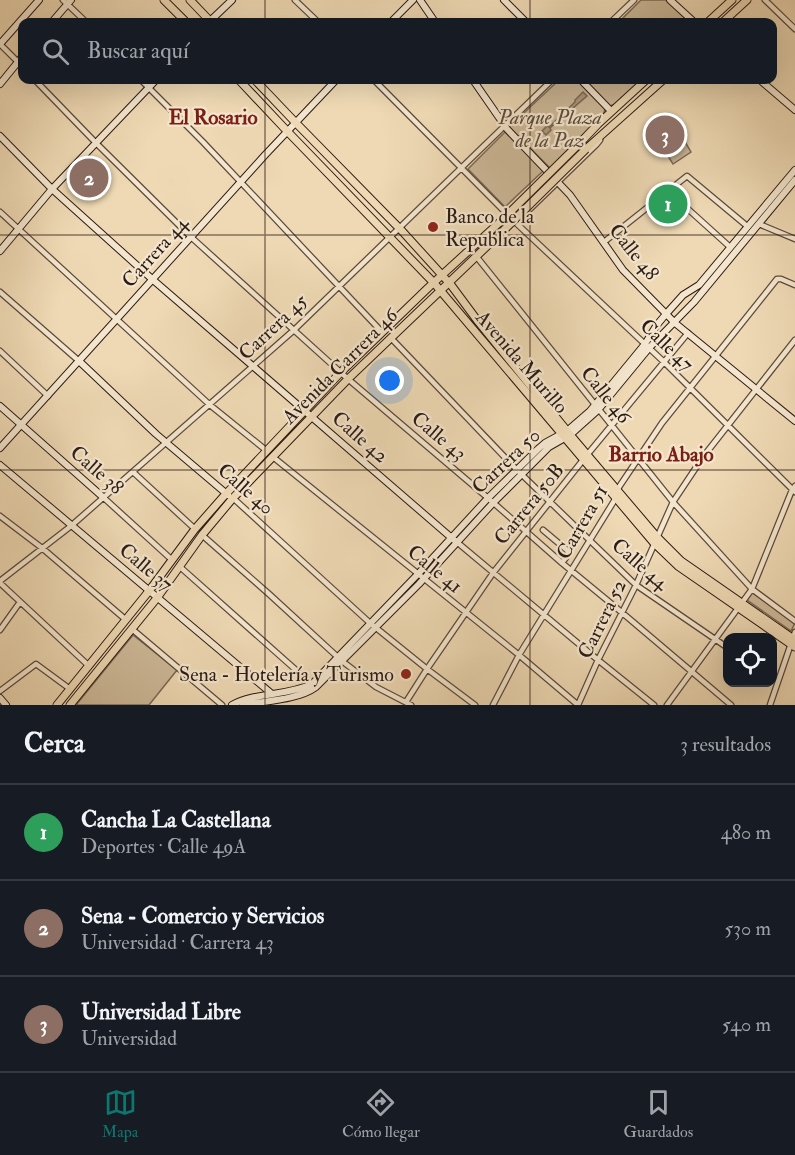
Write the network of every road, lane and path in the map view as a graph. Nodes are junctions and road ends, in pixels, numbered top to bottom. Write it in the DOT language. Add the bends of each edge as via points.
graph roads {
  1 [pos="39,0"];
  2 [pos="164,0"];
  3 [pos="190,0"];
  4 [pos="232,0"];
  5 [pos="295,0"];
  6 [pos="413,0"];
  7 [pos="420,0"];
  8 [pos="504,0"];
  9 [pos="634,0"];
  10 [pos="670,0"];
  11 [pos="732,0"];
  12 [pos="747,0"];
  13 [pos="765,0"];
  14 [pos="67,1"];
  15 [pos="23,18"];
  16 [pos="55,18"];
  17 [pos="82,18"];
  18 [pos="182,18"];
  19 [pos="206,18"];
  20 [pos="214,18"];
  21 [pos="314,18"];
  22 [pos="395,18"];
  23 [pos="432,18"];
  24 [pos="522,18"];
  25 [pos="615,18"];
  26 [pos="690,18"];
  27 [pos="712,18"];
  28 [pos="727,18"];
  29 [pos="18,24"];
  30 [pos="795,29"];
  31 [pos="0,44"];
  32 [pos="18,59"];
  33 [pos="18,65"];
  34 [pos="0,84"];
  35 [pos="39,84"];
  36 [pos="145,84"];
  37 [pos="151,84"];
  38 [pos="243,84"];
  39 [pos="259,84"];
  40 [pos="332,84"];
  41 [pos="379,84"];
  42 [pos="476,84"];
  43 [pos="548,84"];
  44 [pos="585,84"];
  45 [pos="641,84"];
  46 [pos="659,84"];
  47 [pos="765,84"];
  48 [pos="148,87"];
  49 [pos="795,110"];
  50 [pos="611,111"];
  51 [pos="295,122"];
  52 [pos="598,124"];
  53 [pos="505,126"];
  54 [pos="286,131"];
  55 [pos="607,131"];
  56 [pos="0,136"];
  57 [pos="96,143"];
  58 [pos="583,146"];
  59 [pos="461,168"];
  60 [pos="795,170"];
  61 [pos="548,171"];
  62 [pos="795,180"];
  63 [pos="559,181"];
  64 [pos="241,182"];
  65 [pos="52,189"];
  66 [pos="668,191"];
  67 [pos="654,202"];
  68 [pos="0,212"];
  69 [pos="506,213"];
  70 [pos="672,221"];
  71 [pos="516,223"];
  72 [pos="759,224"];
  73 [pos="747,226"];
  74 [pos="501,227"];
  75 [pos="399,228"];
  76 [pos="19,229"];
  77 [pos="191,237"];
  78 [pos="390,237"];
  79 [pos="795,239"];
  80 [pos="604,242"];
  81 [pos="730,248"];
  82 [pos="0,251"];
  83 [pos="476,256"];
  84 [pos="435,267"];
  85 [pos="450,268"];
  86 [pos="442,275"];
  87 [pos="152,279"];
  88 [pos="434,283"];
  89 [pos="449,283"];
  90 [pos="795,285"];
  91 [pos="338,287"];
  92 [pos="441,291"];
  93 [pos="0,292"];
  94 [pos="672,308"];
  95 [pos="666,314"];
  96 [pos="681,316"];
  97 [pos="116,320"];
  98 [pos="660,322"];
  99 [pos="675,322"];
  100 [pos="294,330"];
  101 [pos="667,330"];
  102 [pos="382,332"];
  103 [pos="688,333"];
  104 [pos="391,339"];
  105 [pos="795,340"];
  106 [pos="647,346"];
  107 [pos="0,351"];
  108 [pos="716,355"];
  109 [pos="79,361"];
  110 [pos="664,362"];
  111 [pos="253,366"];
  112 [pos="341,372"];
  113 [pos="348,379"];
  114 [pos="690,388"];
  115 [pos="756,388"];
  116 [pos="48,396"];
  117 [pos="210,405"];
  118 [pos="0,406"];
  119 [pos="597,408"];
  120 [pos="308,414"];
  121 [pos="795,421"];
  122 [pos="21,425"];
  123 [pos="611,425"];
  124 [pos="728,425"];
  125 [pos="566,435"];
  126 [pos="166,442"];
  127 [pos="0,448"];
  128 [pos="270,454"];
  129 [pos="585,458"];
  130 [pos="638,459"];
  131 [pos="0,465"];
  132 [pos="133,472"];
  133 [pos="519,472"];
  134 [pos="794,489"];
  135 [pos="616,494"];
  136 [pos="230,496"];
  137 [pos="104,498"];
  138 [pos="491,500"];
  139 [pos="549,502"];
  140 [pos="673,502"];
  141 [pos="0,516"];
  142 [pos="71,526"];
  143 [pos="195,529"];
  144 [pos="543,530"];
  145 [pos="526,531"];
  146 [pos="202,535"];
  147 [pos="455,540"];
  148 [pos="590,540"];
  149 [pos="655,540"];
  150 [pos="42,548"];
  151 [pos="171,559"];
  152 [pos="562,563"];
  153 [pos="179,566"];
  154 [pos="571,571"];
  155 [pos="493,573"];
  156 [pos="418,574"];
  157 [pos="424,579"];
  158 [pos="0,582"];
  159 [pos="636,585"];
  160 [pos="752,589"];
  161 [pos="148,591"];
  162 [pos="157,598"];
  163 [pos="20,602"];
  164 [pos="739,606"];
  165 [pos="466,612"];
  166 [pos="622,612"];
  167 [pos="545,614"];
  168 [pos="125,620"];
  169 [pos="795,621"];
  170 [pos="370,623"];
  171 [pos="132,628"];
  172 [pos="376,628"];
  173 [pos="0,630"];
  174 [pos="715,639"];
  175 [pos="794,640"];
  176 [pos="723,645"];
  177 [pos="519,655"];
  178 [pos="340,659"];
  179 [pos="598,660"];
  180 [pos="88,666"];
  181 [pos="427,669"];
  182 [pos="691,672"];
  183 [pos="777,677"];
  184 [pos="313,685"];
  185 [pos="774,687"];
  186 [pos="70,689"];
  187 [pos="0,691"];
  188 [pos="272,694"];
  189 [pos="0,698"];
  190 [pos="409,704"];
  191 [pos="6,705"];
  192 [pos="57,705"];
  193 [pos="70,705"];
  194 [pos="222,705"];
  195 [pos="232,705"];
  196 [pos="243,705"];
  197 [pos="475,705"];
  198 [pos="493,705"];
  199 [pos="578,705"];
  200 [pos="654,705"];
  201 [pos="667,705"];
  202 [pos="730,705"];
  203 [pos="770,705"];
  1 -- 15 [label="street"];
  2 -- 18 [label="main road"];
  3 -- 19 [label="main road"];
  4 -- 20 [label="street"];
  5 -- 21 [label="street"];
  6 -- 22 [label="street"];
  7 -- 23 [label="street"];
  8 -- 24 [label="street"];
  9 -- 25 [label="street"];
  10 -- 26 [label="street"];
  11 -- 27 [label="main road"];
  12 -- 28 [label="main road"];
  13 -- 30 [label="street"];
  14 -- 16 [label="street"];
  14 -- 17 [label="street"];
  29 -- 31 [label="street"];
  31 -- 32 [label="street"];
  33 -- 34 [label="street"];
  35 -- 57 [label="street, Calle 43"];
  36 -- 48 [label="street"];
  37 -- 48 [label="street"];
  38 -- 54 [label="main road, Avenida Murillo"];
  39 -- 51 [label="main road, Avenida Murillo"];
  40 -- 51 [label="street, Carrera 44"];
  41 -- 59 [label="street"];
  42 -- 53 [label="street, Calle 48"];
  43 -- 53 [label="street, Carrera 45"];
  44 -- 50 [label="street"];
  45 -- 50 [label="main road, Avenida Carrera 46"];
  46 -- 55 [label="main road, Avenida Carrera 46"];
  47 -- 49 [label="street"];
  48 -- 57 [label="street"];
  48 -- 64 [label="street"];
  50 -- 52 [label="main road, Avenida Carrera 46"];
  51 -- 54 [label="street, Carrera 44"];
  51 -- 75 [label="main road, Avenida Murillo"];
  52 -- 58 [label="main road, Avenida Carrera 46"];
  52 -- 61 [label="street"];
  53 -- 59 [label="street, Carrera 45"];
  53 -- 61 [label="street, Calle 48"];
  54 -- 64 [label="street, Carrera 44"];
  54 -- 78 [label="main road, Avenida Murillo"];
  55 -- 58 [label="main road, Avenida Carrera 46"];
  55 -- 63 [label="street"];
  56 -- 65 [label="street, Calle 42"];
  57 -- 65 [label="street"];
  57 -- 77 [label="street, Calle 43"];
  58 -- 74 [label="main road, Avenida Carrera 46, bridge"];
  59 -- 69 [label="street"];
  59 -- 75 [label="street, Carrera 45"];
  60 -- 73 [label="street, Carrera 50"];
  61 -- 63 [label="street, Calle 48"];
  61 -- 69 [label="street"];
  62 -- 72 [label="street, Carrera 50"];
  63 -- 71 [label="street"];
  63 -- 80 [label="street, Calle 48"];
  64 -- 77 [label="street, Carrera 44"];
  64 -- 91 [label="street"];
  65 -- 76 [label="street"];
  65 -- 87 [label="street, Calle 42"];
  66 -- 67 [label="street"];
  66 -- 73 [label="street" via="687,176"];
  66 -- 81 [label="street"];
  67 -- 70 [label="street"];
  67 -- 80 [label="street"];
  68 -- 76 [label="street, Calle 41"];
  69 -- 74 [label="street" via="497,221"];
  71 -- 74 [label="street" via="507,232"];
  71 -- 106 [label="street, Calle 47"];
  72 -- 79 [label="street"];
  72 -- 96 [label="street, Carrera 50"];
  73 -- 81 [label="street, Carrera 50"];
  74 -- 83 [label="main road, Avenida Carrera 46"];
  74 -- 85 [label="main road, Avenida Carrera 46"];
  75 -- 78 [label="street, Carrera 45"];
  75 -- 84 [label="main road, Avenida Murillo"];
  76 -- 82 [label="street"];
  76 -- 97 [label="street, Calle 41"];
  77 -- 87 [label="street, Carrera 44"];
  77 -- 100 [label="street, Calle 43"];
  78 -- 88 [label="main road, Avenida Murillo"];
  78 -- 91 [label="street, Carrera 45"];
  80 -- 95 [label="street, Calle 48" via="623,270"];
  81 -- 94 [label="street, Carrera 50" via="699,285"];
  83 -- 89 [label="main road, Avenida Carrera 46"];
  83 -- 119 [label="street, Calle 46"];
  84 -- 85 [label="main road"];
  84 -- 86 [label="main road, Avenida Murillo"];
  85 -- 86 [label="main road, Avenida Carrera 46"];
  86 -- 88 [label="main road, Avenida Carrera 46"];
  86 -- 89 [label="main road, Avenida Murillo"];
  87 -- 97 [label="street, Carrera 44"];
  87 -- 111 [label="street, Calle 42"];
  88 -- 92 [label="main road, Avenida Murillo"];
  88 -- 102 [label="main road, Avenida Carrera 46"];
  89 -- 92 [label="main road, Avenida Carrera 46"];
  89 -- 125 [label="main road, Avenida Murillo"];
  90 -- 108 [label="street, Carrera 51" via="779,278"];
  91 -- 100 [label="street, Carrera 45"];
  91 -- 102 [label="street"];
  92 -- 104 [label="main road, Avenida Carrera 46"];
  92 -- 125 [label="main road, Avenida Murillo"];
  93 -- 109 [label="street, Calle 40"];
  94 -- 95 [label="street, Carrera 50"];
  94 -- 96 [label="street" via="673,315"];
  95 -- 98 [label="street, Carrera 50"];
  95 -- 99 [label="street, Calle 48"];
  96 -- 99 [label="street, Carrera 50"];
  97 -- 109 [label="street, Carrera 44"];
  97 -- 117 [label="street, Calle 41"];
  98 -- 101 [label="street" via="666,323"];
  98 -- 106 [label="street, Carrera 50"];
  99 -- 101 [label="street, Carrera 50"];
  99 -- 103 [label="street, Calle 48"];
  100 -- 111 [label="street, Carrera 45"];
  100 -- 112 [label="street, Calle 43"];
  101 -- 106 [label="street, Carrera 50"];
  102 -- 112 [label="main road, Avenida Carrera 46"];
  103 -- 108 [label="street, Calle 48"];
  103 -- 110 [label="street, Carrera 50B"];
  104 -- 113 [label="main road, Avenida Carrera 46"];
  104 -- 133 [label="street, Calle 44"];
  105 -- 115 [label="street, Carrera 52"];
  106 -- 110 [label="street, Calle 47"];
  106 -- 119 [label="street, Carrera 50"];
  107 -- 116 [label="street"];
  108 -- 114 [label="street, Carrera 51"];
  108 -- 115 [label="street, Calle 48"];
  109 -- 116 [label="street, Carrera 44"];
  109 -- 126 [label="street, Calle 40"];
  110 -- 114 [label="street, Calle 47"];
  110 -- 123 [label="street, Carrera 50B"];
  111 -- 117 [label="street, Carrera 45"];
  111 -- 120 [label="street, Calle 42"];
  112 -- 113 [label="street, Calle 43"];
  112 -- 120 [label="main road, Avenida Carrera 46"];
  113 -- 120 [label="main road, Avenida Carrera 46"];
  113 -- 138 [label="street, Calle 43"];
  114 -- 124 [label="street, Calle 47"];
  114 -- 130 [label="street, Carrera 51"];
  115 -- 121 [label="street, Calle 48"];
  115 -- 124 [label="street, Carrera 52"];
  116 -- 122 [label="street, Carrera 44"];
  117 -- 126 [label="street, Carrera 45"];
  117 -- 128 [label="street, Calle 41"];
  118 -- 122 [label="street, Calle 38"];
  119 -- 123 [label="street, Calle 46"];
  119 -- 125 [label="street, Carrera 50"];
  120 -- 128 [label="main road, Avenida Carrera 46"];
  120 -- 147 [label="street, Calle 42"];
  122 -- 127 [label="street, Carrera 44"];
  122 -- 137 [label="street, Calle 38"];
  123 -- 129 [label="street, Carrera 50B"];
  123 -- 130 [label="street, Calle 46"];
  124 -- 134 [label="street, Calle 47"];
  124 -- 140 [label="street, Carrera 52"];
  125 -- 129 [label="main road, Avenida Murillo"];
  125 -- 133 [label="street, Carrera 50" via="545,442"];
  126 -- 132 [label="street, Carrera 45"];
  126 -- 136 [label="street, Calle 40"];
  128 -- 136 [label="main road, Avenida Carrera 46"];
  128 -- 156 [label="street, Calle 41"];
  129 -- 135 [label="main road, Avenida Murillo"];
  129 -- 139 [label="street, Carrera 50B"];
  130 -- 135 [label="street, Carrera 51"];
  130 -- 140 [label="street, Calle 46"];
  131 -- 142 [label="street, Calle 37"];
  132 -- 137 [label="street, Carrera 45"];
  132 -- 143 [label="street"];
  133 -- 138 [label="street, Carrera 50"];
  133 -- 139 [label="street, Calle 44"];
  134 -- 160 [label="street"];
  135 -- 148 [label="street, Carrera 51"];
  135 -- 149 [label="main road, Avenida Murillo"];
  136 -- 143 [label="main road, Avenida Carrera 46"];
  136 -- 146 [label="main road, Avenida Carrera 46"];
  136 -- 170 [label="street, Calle 40"];
  137 -- 142 [label="street, Carrera 45"];
  137 -- 151 [label="street, Calle 38"];
  138 -- 145 [label="street, Calle 43"];
  138 -- 147 [label="street, Carrera 50"];
  139 -- 145 [label="street, Carrera 50B"];
  139 -- 148 [label="street, Calle 44"];
  140 -- 149 [label="street, Carrera 52"];
  140 -- 160 [label="street, Calle 46"];
  141 -- 150 [label="street"];
  142 -- 150 [label="street, Carrera 45"];
  142 -- 161 [label="street, Calle 37"];
  143 -- 151 [label="main road, Avenida Carrera 46"];
  144 -- 152 [label="street" via="568,552"];
  145 -- 152 [label="street, Calle 43"];
  145 -- 155 [label="street, Carrera 50B"];
  146 -- 153 [label="main road, Avenida Carrera 46"];
  146 -- 178 [label="street"];
  147 -- 155 [label="street, Calle 42"];
  147 -- 156 [label="street, Carrera 50"];
  147 -- 157 [label="street, Carrera 50"];
  148 -- 154 [label="street, Carrera 51"];
  148 -- 159 [label="street, Calle 44"];
  149 -- 159 [label="street, Carrera 52"];
  149 -- 164 [label="main road, Avenida Murillo"];
  150 -- 158 [label="street, Carrera 45"];
  150 -- 168 [label="street"];
  151 -- 161 [label="main road, Avenida Carrera 46"];
  152 -- 154 [label="street, Calle 43"];
  153 -- 162 [label="main road, Avenida Carrera 46"];
  153 -- 184 [label="street"];
  154 -- 166 [label="street, Calle 43"];
  154 -- 167 [label="street, Carrera 51"];
  155 -- 165 [label="street, Carrera 50B"];
  155 -- 167 [label="street, Calle 42"];
  156 -- 157 [label="street, Calle 41"];
  156 -- 170 [label="street, Carrera 50"];
  157 -- 165 [label="street, Calle 41"];
  157 -- 172 [label="street, Carrera 50"];
  158 -- 163 [label="street"];
  159 -- 166 [label="street, Carrera 52"];
  159 -- 174 [label="street, Calle 44"];
  160 -- 164 [label="street"];
  160 -- 169 [label="street, Calle 46"];
  161 -- 162 [label="street, Calle 37"];
  161 -- 168 [label="main road, Avenida Carrera 46"];
  162 -- 171 [label="main road, Avenida Carrera 46"];
  162 -- 188 [label="street, Calle 37"];
  163 -- 173 [label="street"];
  163 -- 180 [label="street"];
  164 -- 174 [label="street"];
  164 -- 175 [label="main road, Avenida Murillo"];
  165 -- 177 [label="street, Calle 41"];
  165 -- 181 [label="street, Carrera 50B"];
  166 -- 179 [label="street, Carrera 52"];
  166 -- 182 [label="street, Calle 43"];
  167 -- 177 [label="street, Carrera 51"];
  167 -- 179 [label="street, Calle 42"];
  168 -- 180 [label="main road, Avenida Carrera 46"];
  170 -- 172 [label="street, Calle 40"];
  170 -- 178 [label="street, Carrera 50"];
  171 -- 193 [label="main road, Avenida Carrera 46"];
  171 -- 194 [label="street"];
  172 -- 178 [label="street, Carrera 50"];
  172 -- 181 [label="street, Calle 40"];
  174 -- 176 [label="street, Calle 44"];
  174 -- 182 [label="street"];
  175 -- 183 [label="street"];
  177 -- 198 [label="street, Carrera 51"];
  177 -- 199 [label="street, Calle 41"];
  178 -- 184 [label="street, Carrera 50"];
  178 -- 190 [label="street" via="376,687"];
  179 -- 199 [label="street, Carrera 52"];
  179 -- 200 [label="street, Calle 42"];
  180 -- 186 [label="main road, Avenida Carrera 46"];
  181 -- 190 [label="street, Carrera 50B"];
  181 -- 197 [label="street, Calle 40"];
  182 -- 201 [label="street"];
  182 -- 202 [label="street, Calle 43"];
  184 -- 188 [label="street, Carrera 50"];
  184 -- 196 [label="street, Carrera 50" via="300,695"];
  185 -- 203 [label="street"];
  186 -- 187 [label="street" via="36,664"];
  186 -- 192 [label="main road, Avenida Carrera 46"];
  188 -- 195 [label="street, Carrera 50"];
  189 -- 191 [label="street"];
}
